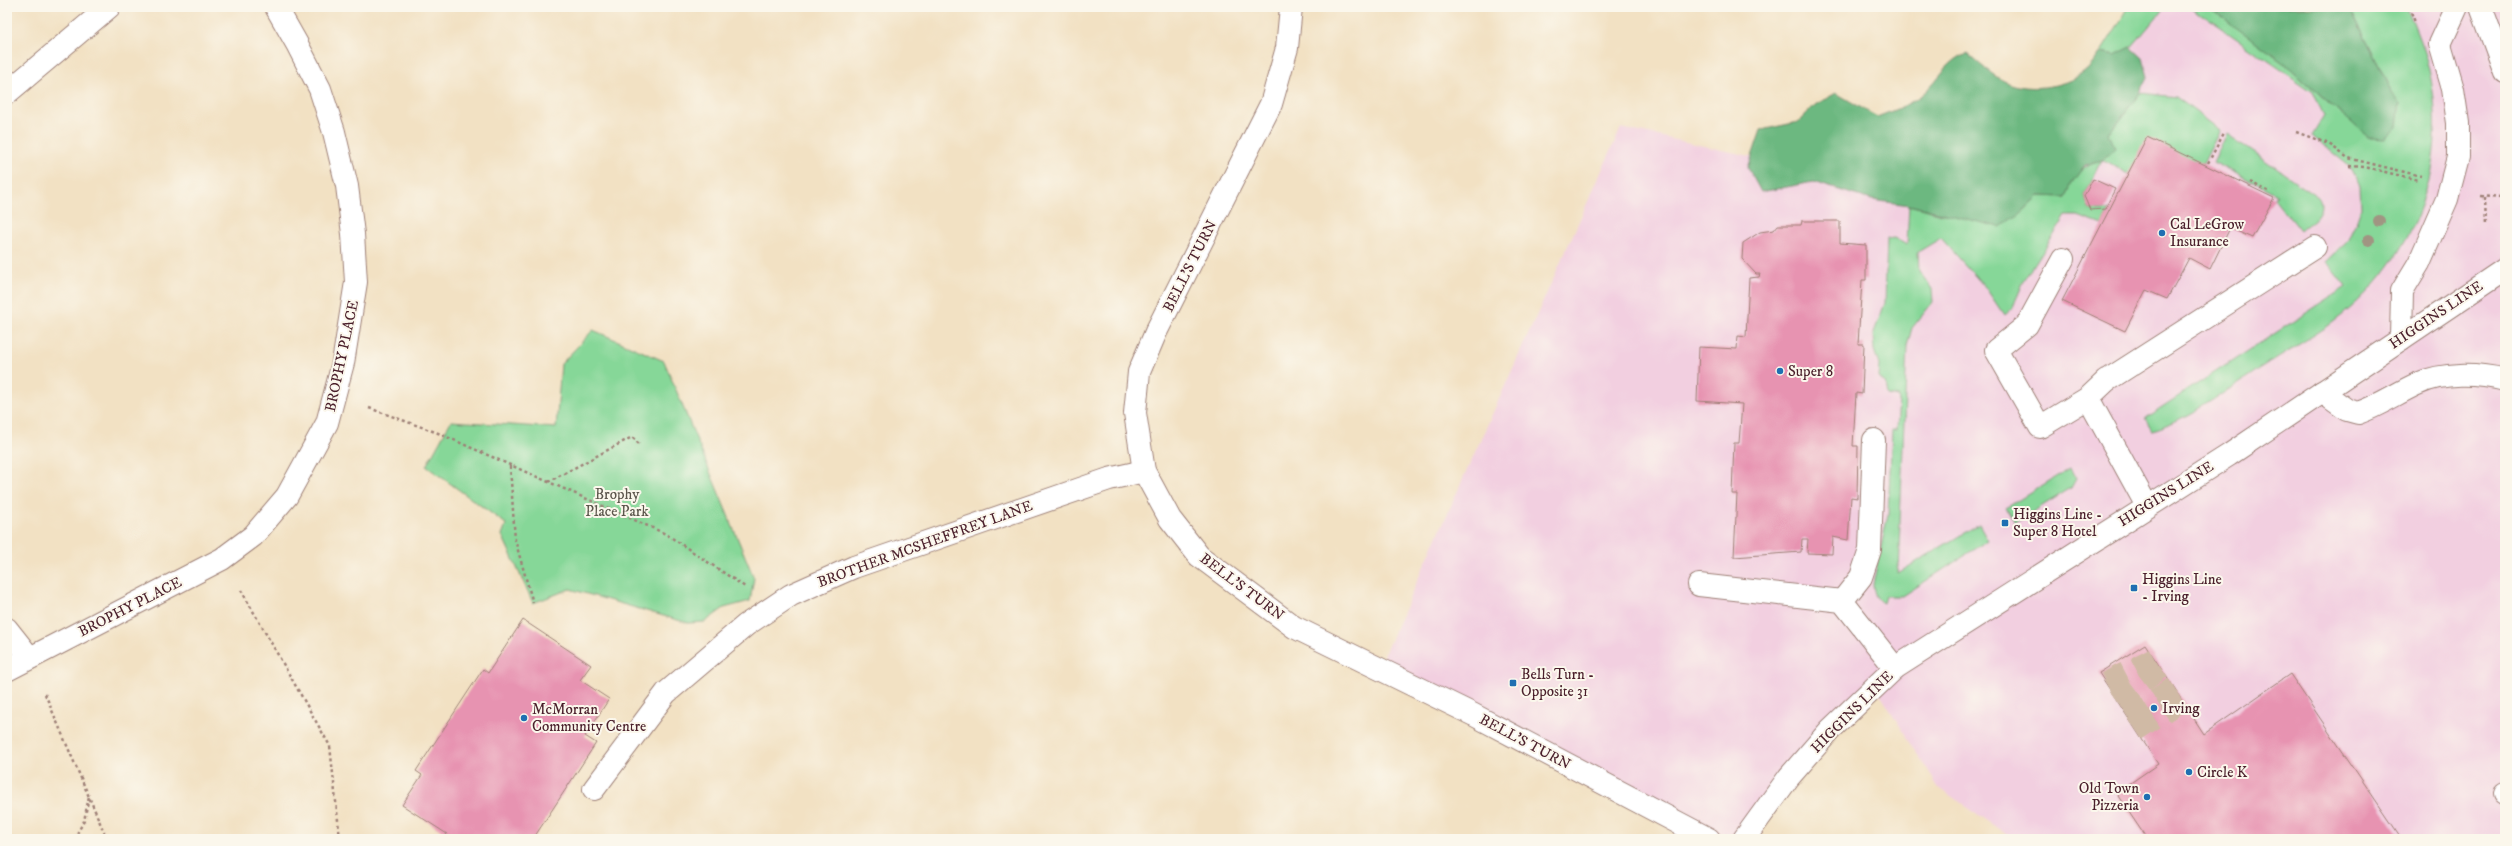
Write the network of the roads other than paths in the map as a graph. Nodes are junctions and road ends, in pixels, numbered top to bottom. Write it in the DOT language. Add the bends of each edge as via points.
graph roads {
  1 [pos="108,7"];
  2 [pos="276,7"];
  3 [pos="1291,7"];
  4 [pos="2458,7"];
  5 [pos="2481,7"];
  6 [pos="2504,67"];
  7 [pos="7,93"];
  8 [pos="2315,247"];
  9 [pos="2063,259"];
  10 [pos="2505,269"];
  11 [pos="2401,339"];
  12 [pos="2505,380"];
  13 [pos="2322,392"];
  14 [pos="2088,398"];
  15 [pos="1874,440"];
  16 [pos="1144,471"];
  17 [pos="2147,506"];
  18 [pos="1700,585"];
  19 [pos="1842,601"];
  20 [pos="7,629"];
  21 [pos="30,658"];
  22 [pos="1896,668"];
  23 [pos="7,670"];
  24 [pos="594,789"];
  25 [pos="1709,839"];
  26 [pos="1744,839"];
  1 -- 7 [label="street"];
  2 -- 21 [label="street, BROPHY PLACE" via="320,89 347,186 356,282 351,322 327,423 287,496 253,536 222,559"];
  3 -- 16 [label="street, BELL'S TURN" via="1287,48 1271,104 1156,332 1139,372 1135,413"];
  4 -- 11 [label="street" via="2440,44 2453,89 2458,123 2458,157 2447,199 2419,263 2402,291"];
  5 -- 6 [label="street"];
  8 -- 14 [label="street" via="2106,382"];
  9 -- 14 [label="street" via="2027,325 1996,350 2040,427"];
  10 -- 11 [label="street, HIGGINS LINE"];
  11 -- 13 [label="street, HIGGINS LINE"];
  12 -- 13 [label="street" via="2457,376 2432,378 2358,413 2347,410"];
  13 -- 17 [label="street, HIGGINS LINE" via="2229,455"];
  14 -- 17 [label="street"];
  15 -- 19 [label="street" via="1870,550 1861,577"];
  16 -- 24 [label="street, BROTHER MCSHEFFREY LANE" via="1102,482 862,564 791,595 746,625 666,693"];
  16 -- 25 [label="street, BELL'S TURN" via="1170,519 1199,556 1294,627 1474,715"];
  17 -- 22 [label="street, HIGGINS LINE"];
  18 -- 19 [label="street"];
  19 -- 22 [label="street"];
  20 -- 21 [label="street"];
  21 -- 23 [label="street, BROPHY PLACE"];
  22 -- 26 [label="street, HIGGINS LINE" via="1830,730 1789,777"];
}
